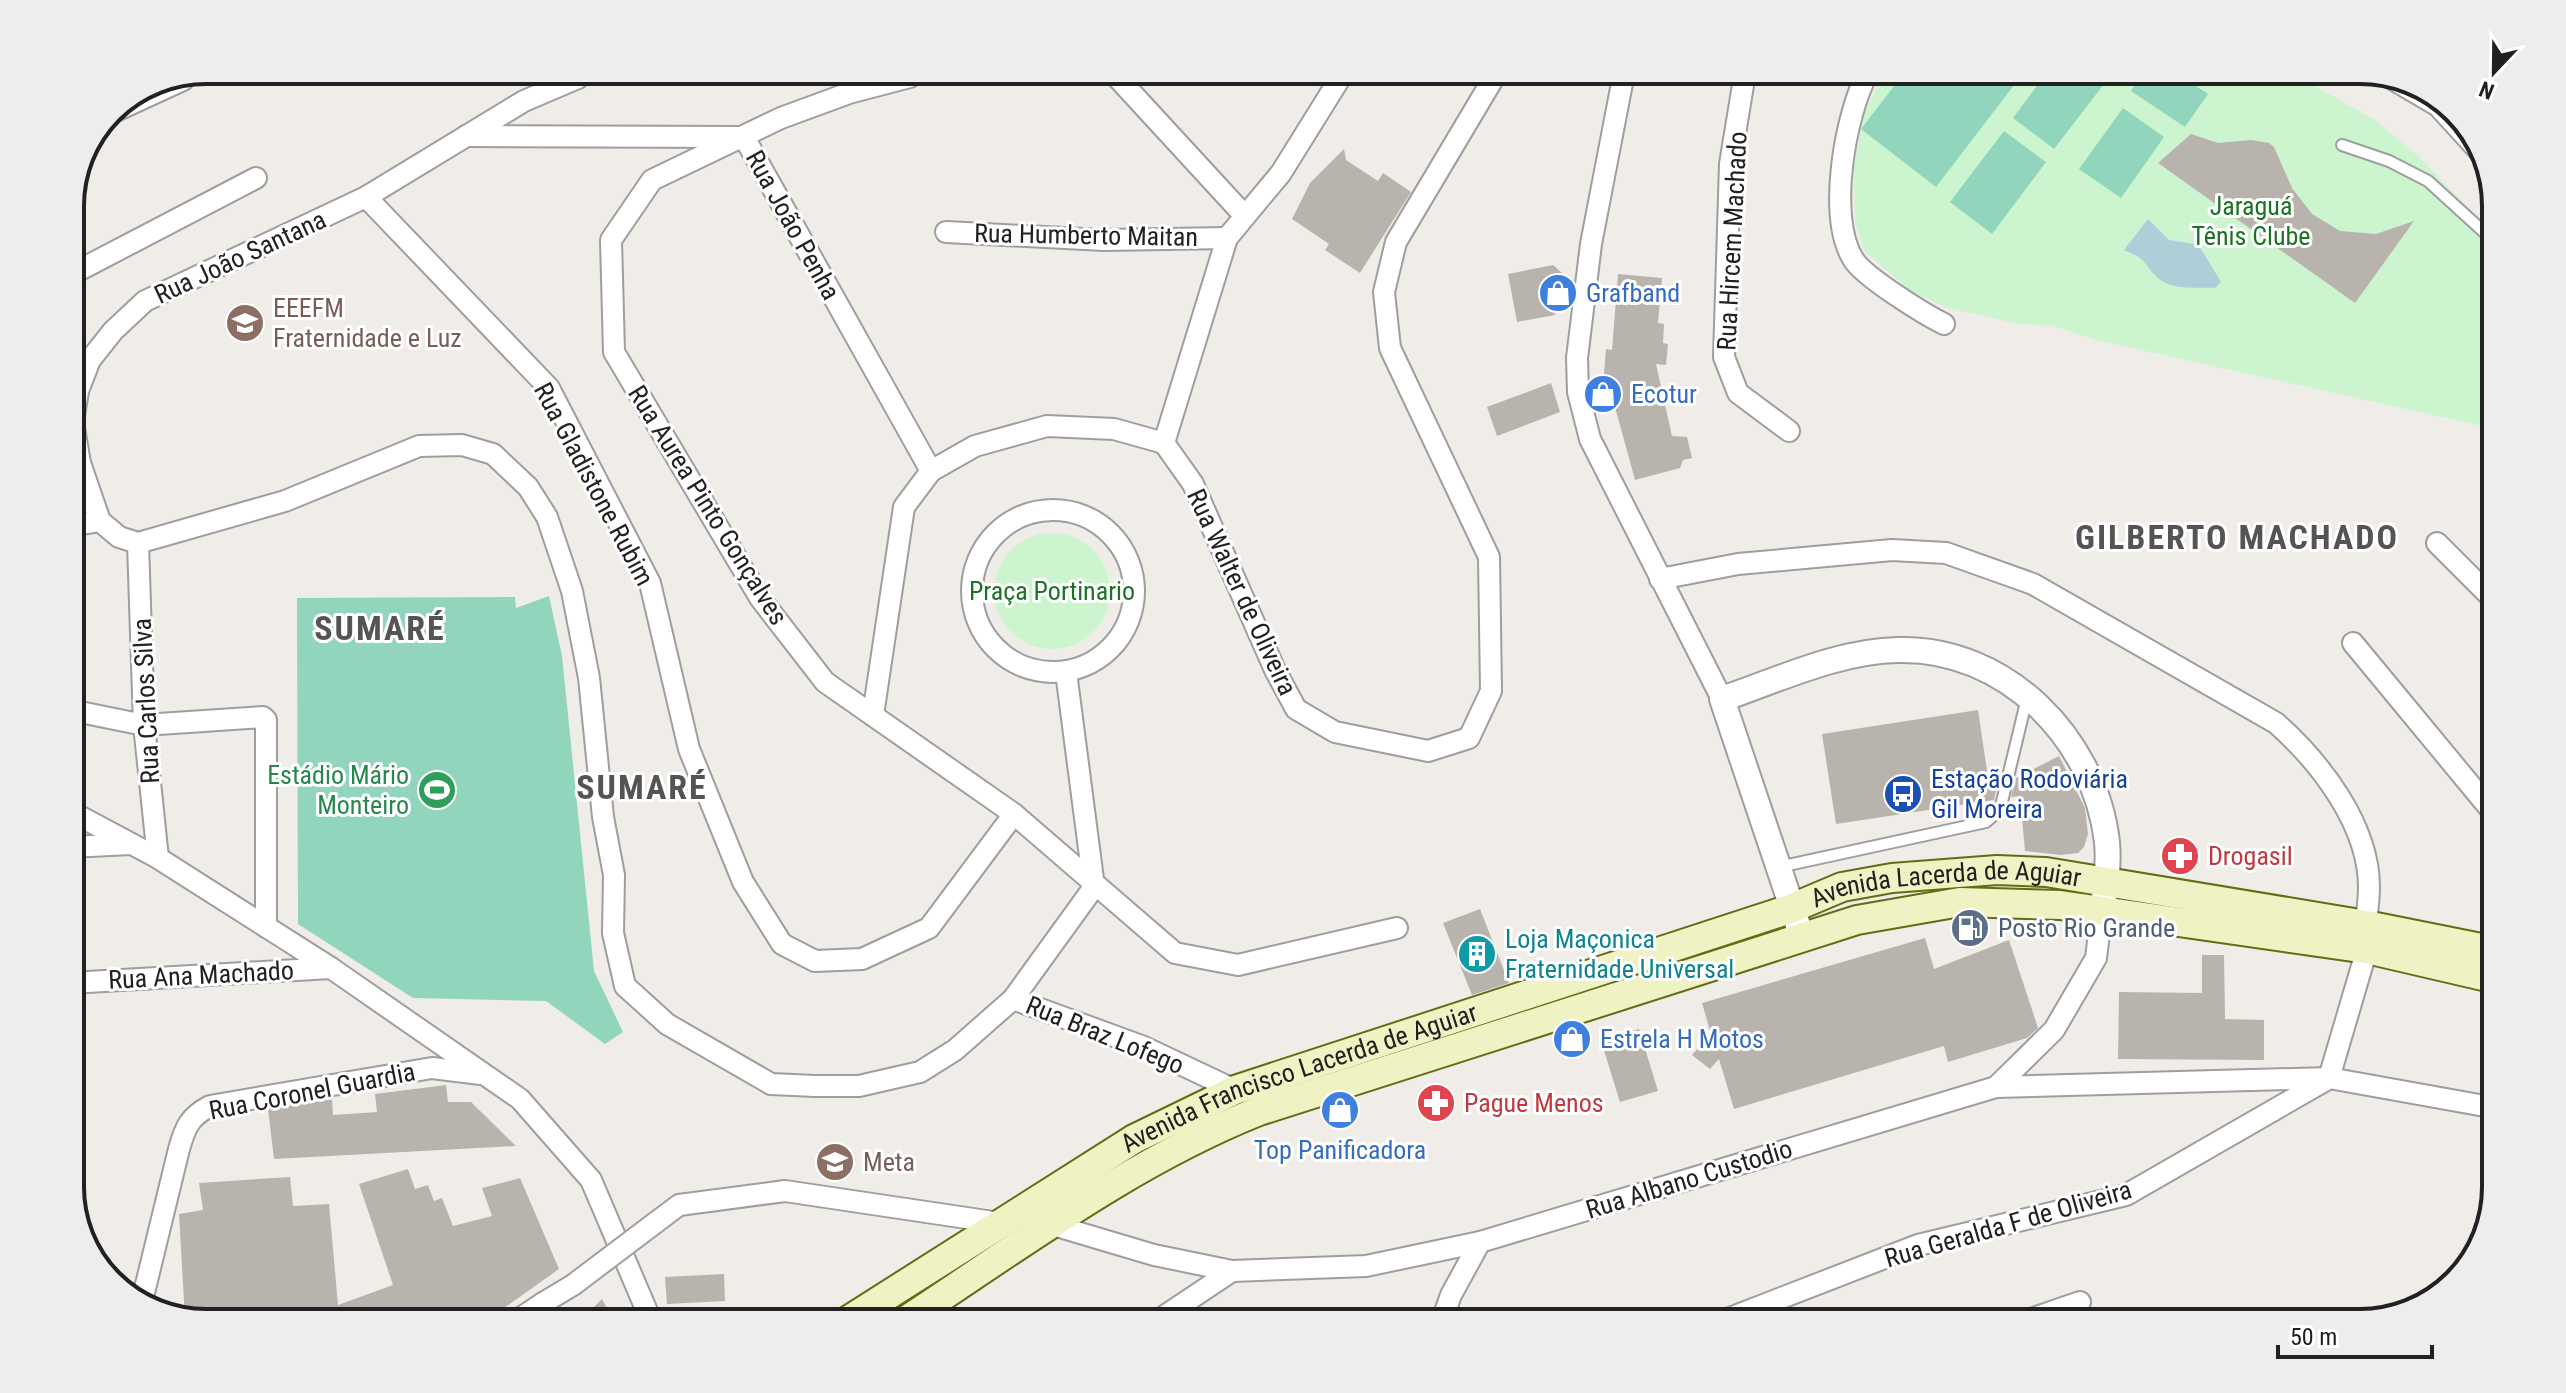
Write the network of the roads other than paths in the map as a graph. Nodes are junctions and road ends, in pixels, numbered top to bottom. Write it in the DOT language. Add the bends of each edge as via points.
graph roads {
  1 [pos="564,84"];
  2 [pos="883,84"];
  3 [pos="1124,84"];
  4 [pos="1336,84"];
  5 [pos="1490,84"];
  6 [pos="1622,84"];
  7 [pos="1743,84"];
  8 [pos="1864,84"];
  9 [pos="466,136"];
  10 [pos="744,137"];
  11 [pos="2342,145"];
  12 [pos="256,178"];
  13 [pos="366,197"];
  14 [pos="1243,214"];
  15 [pos="2482,230"];
  16 [pos="946,232"];
  17 [pos="1227,238"];
  18 [pos="84,268"];
  19 [pos="1944,324"];
  20 [pos="84,376"];
  21 [pos="1789,431"];
  22 [pos="1164,443"];
  23 [pos="931,471"];
  24 [pos="84,475"];
  25 [pos="100,521"];
  26 [pos="84,524"];
  27 [pos="138,543"];
  28 [pos="2437,543"];
  29 [pos="1660,579"];
  30 [pos="2482,588"];
  31 [pos="2353,643"];
  32 [pos="1066,672"];
  33 [pos="2028,694"];
  34 [pos="1722,699"];
  35 [pos="84,713"];
  36 [pos="873,715"];
  37 [pos="144,725"];
  38 [pos="2482,799"];
  39 [pos="1014,814"];
  40 [pos="84,819"];
  41 [pos="131,844"];
  42 [pos="84,846"];
  43 [pos="158,858"];
  44 [pos="1779,867"];
  45 [pos="1094,887"];
  46 [pos="2104,896"];
  47 [pos="1790,909"];
  48 [pos="266,927"];
  49 [pos="1397,928"];
  50 [pos="1802,937"];
  51 [pos="2366,937"];
  52 [pos="2482,949"];
  53 [pos="331,968"];
  54 [pos="2482,974"];
  55 [pos="84,982"];
  56 [pos="1013,999"];
  57 [pos="485,1075"];
  58 [pos="2329,1078"];
  59 [pos="1996,1087"];
  60 [pos="1235,1090"];
  61 [pos="2482,1105"];
  62 [pos="1000,1223"];
  63 [pos="1053,1225"];
  64 [pos="1480,1242"];
  65 [pos="1232,1271"];
  66 [pos="144,1292"];
  67 [pos="2080,1302"];
  68 [pos="547,1309"];
  69 [pos="650,1309"];
  70 [pos="866,1309"];
  71 [pos="925,1309"];
  72 [pos="1175,1309"];
  73 [pos="1446,1309"];
  74 [pos="1753,1309"];
  75 [pos="2060,1309"];
  1 -- 9 [label="street, Rua João Santana"];
  2 -- 10 [label="street, Rua Aurea Pinto Gonçalves" via="781,118"];
  3 -- 14 [label="street"];
  4 -- 14 [label="street" via="1281,173"];
  5 -- 22 [label="street, Rua Walter de Oliveira" via="1396,242 1384,292 1390,348 1489,557 1491,691 1469,738 1428,751 1335,732 1296,709 1193,484"];
  6 -- 29 [label="street" via="1591,244 1578,392 1590,439"];
  7 -- 21 [label="street, Rua Hircem Machado" via="1730,164 1724,357 1738,393"];
  8 -- 19 [label="street" via="1843,153 1839,209 1854,260 1918,311"];
  9 -- 10 [label="street, Rua João Penha"];
  9 -- 13 [label="street, Rua João Santana"];
  10 -- 23 [label="street, Rua João Penha"];
  10 -- 36 [label="street, Rua Aurea Pinto Gonçalves" via="652,180 611,240 614,352 760,598 825,682"];
  11 -- 15 [label="lane" via="2428,181"];
  12 -- 18 [label="street"];
  13 -- 20 [label="street, Rua João Santana" via="145,301 90,360"];
  13 -- 39 [label="street, Rua Gladistone Rubim" via="549,388 650,583 689,749 743,882 782,944 815,961 862,959 929,928"];
  14 -- 17 [label="street"];
  16 -- 17 [label="street, Rua Humberto Maitan" via="1104,240"];
  17 -- 22 [label="street"];
  22 -- 23 [label="street" via="1114,429 1047,426 975,446"];
  23 -- 36 [label="street" via="904,507"];
  24 -- 25 [label="street, Rua João Santana"];
  25 -- 26 [label="street"];
  25 -- 27 [label="street" via="119,537"];
  27 -- 37 [label="street, Rua Carlos Silva"];
  27 -- 56 [label="street" via="285,501 419,446 462,445 493,454 528,487 547,517 572,591 589,678 614,875 613,933 625,986 667,1024 771,1084 815,1086 859,1086 920,1072 955,1050"];
  28 -- 30 [label="street"];
  29 -- 34 [label="street"];
  29 -- 51 [label="street" via="1738,564 1892,550 1946,553 2033,584 2276,723 2303,746 2359,834 2369,887"];
  31 -- 38 [label="street"];
  32 -- 32 [label="street" via="1091,664 1128,625 1133,573 1122,548 1104,528 1081,515 1054,510 1027,514 1003,526 985,546 974,570 971,597 977,623 992,646 1013,662 1039,672"];
  32 -- 45 [label="street"];
  33 -- 34 [label="street" via="1943,653 1898,650 1848,656"];
  33 -- 44 [label="lane" via="2000,810 1986,822"];
  33 -- 46 [label="street" via="2060,726 2084,767 2107,843"];
  34 -- 44 [label="street"];
  35 -- 37 [label="street"];
  36 -- 39 [label="street, Rua Aurea Pinto Gonçalves"];
  37 -- 43 [label="street, Rua Carlos Silva"];
  37 -- 48 [label="street" via="256,715 266,720"];
  39 -- 45 [label="street, Rua Aurea Pinto Gonçalves"];
  40 -- 41 [label="street"];
  41 -- 42 [label="street"];
  41 -- 43 [label="street"];
  43 -- 48 [label="street"];
  44 -- 47 [label="street"];
  45 -- 49 [label="street, Rua Aurea Pinto Gonçalves" via="1175,953 1238,965"];
  45 -- 56 [label="street, Rua Braz Lofego"];
  46 -- 47 [label="main road, Avenida Lacerda de Aguiar" via="2046,872 1951,872 1842,887"];
  46 -- 50 [label="main road, Avenida Lacerda de Aguiar" via="1960,902 1857,920"];
  46 -- 51 [label="main road"];
  46 -- 59 [label="street" via="2096,958 2054,1030"];
  47 -- 50 [label="street"];
  47 -- 60 [label="main road, Avenida Francisco Lacerda de Aguiar"];
  48 -- 53 [label="street"];
  50 -- 63 [label="main road, Avenida Francisco Lacerda de Aguiar" via="1259,1111 1205,1132"];
  51 -- 52 [label="main road"];
  51 -- 54 [label="main road"];
  51 -- 58 [label="street"];
  53 -- 55 [label="street, Rua Ana Machado"];
  53 -- 57 [label="street"];
  56 -- 60 [label="street, Rua Braz Lofego" via="1144,1047"];
  57 -- 66 [label="street, Rua Coronel Guardia" via="432,1068 210,1106 196,1113 186,1124"];
  57 -- 69 [label="street" via="520,1099 591,1180"];
  58 -- 59 [label="street, Rua Albano Custodio"];
  58 -- 61 [label="street, Rua Albano Custodio"];
  58 -- 74 [label="street, Rua Geralda F de Oliveira" via="2126,1195 1918,1245"];
  59 -- 64 [label="street, Rua Albano Custodio"];
  60 -- 62 [label="main road, Avenida Francisco Lacerda de Aguiar" via="1134,1139"];
  62 -- 68 [label="street, bridge" via="785,1191 679,1205"];
  62 -- 70 [label="main road, Avenida Francisco Lacerda de Aguiar"];
  63 -- 65 [label="street, Rua Albano Custodio"];
  63 -- 71 [label="main road, Avenida Francisco Lacerda de Aguiar"];
  64 -- 65 [label="street, Rua Albano Custodio" via="1366,1266"];
  64 -- 73 [label="street"];
  65 -- 72 [label="street"];
  67 -- 75 [label="street"];
}
